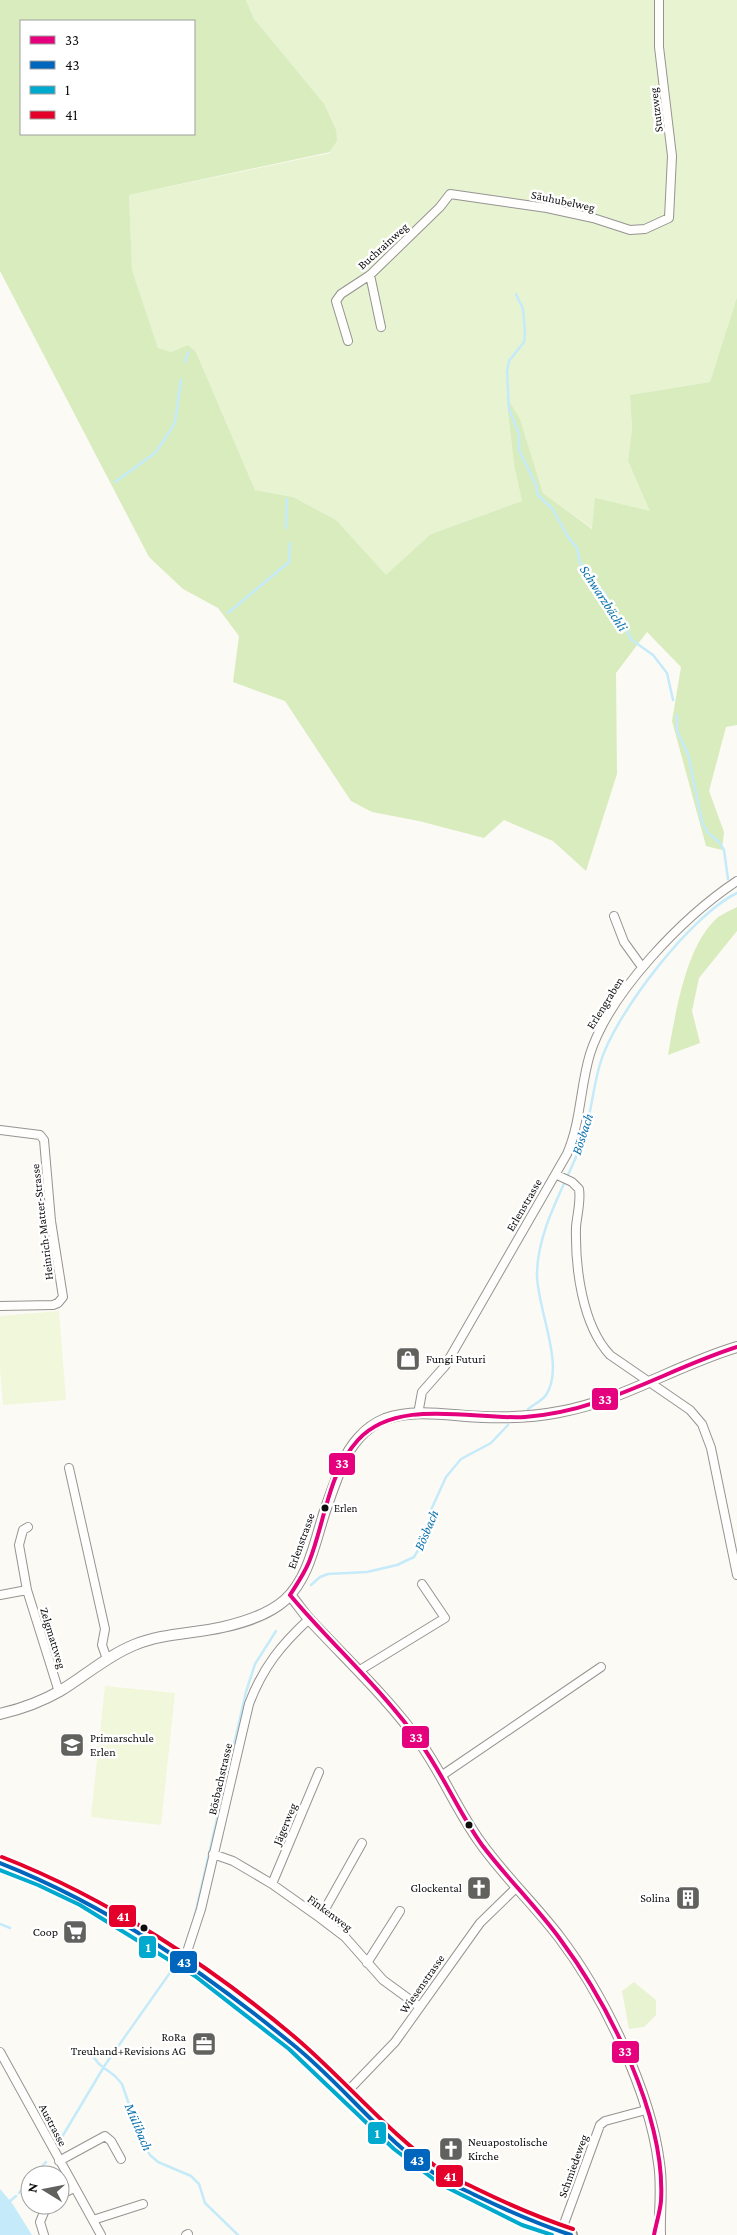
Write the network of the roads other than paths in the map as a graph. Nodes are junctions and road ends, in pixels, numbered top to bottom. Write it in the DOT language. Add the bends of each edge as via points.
graph roads {
  1 [pos="658,0"];
  2 [pos="450,194"];
  3 [pos="669,218"];
  4 [pos="370,275"];
  5 [pos="381,327"];
  6 [pos="348,341"];
  7 [pos="737,882"];
  8 [pos="614,916"];
  9 [pos="642,968"];
  10 [pos="0,1130"];
  11 [pos="560,1176"];
  12 [pos="0,1306"];
  13 [pos="737,1347"];
  14 [pos="651,1383"];
  15 [pos="418,1414"];
  16 [pos="69,1468"];
  17 [pos="28,1527"];
  18 [pos="737,1576"];
  19 [pos="422,1584"];
  20 [pos="27,1590"];
  21 [pos="0,1594"];
  22 [pos="290,1595"];
  23 [pos="309,1619"];
  24 [pos="107,1659"];
  25 [pos="601,1667"];
  26 [pos="360,1670"];
  27 [pos="59,1692"];
  28 [pos="0,1714"];
  29 [pos="319,1772"];
  30 [pos="441,1776"];
  31 [pos="362,1843"];
  32 [pos="213,1854"];
  33 [pos="0,1863"];
  34 [pos="272,1884"];
  35 [pos="517,1887"];
  36 [pos="400,1911"];
  37 [pos="320,1918"];
  38 [pos="184,1961"];
  39 [pos="367,1963"];
  40 [pos="420,2007"];
  41 [pos="0,2052"];
  42 [pos="345,2094"];
  43 [pos="646,2110"];
  44 [pos="122,2159"];
  45 [pos="60,2161"];
  46 [pos="74,2188"];
  47 [pos="70,2190"];
  48 [pos="143,2204"];
  49 [pos="43,2215"];
  50 [pos="93,2220"];
  51 [pos="660,2221"];
  52 [pos="566,2234"];
  53 [pos="44,2235"];
  54 [pos="101,2235"];
  55 [pos="654,2235"];
  56 [pos="660,2235"];
  1 -- 3 [label="street, Stutzweg" via="659,47 672,156"];
  2 -- 3 [label="street, Säuhubelweg" via="547,208 630,230 652,227"];
  2 -- 4 [label="street, Buchrainweg"];
  4 -- 5 [label="street"];
  4 -- 6 [label="street, Buchrainweg" via="341,294 336,301"];
  7 -- 9 [label="street, Erlengraben" via="690,917"];
  8 -- 9 [label="street" via="624,942"];
  9 -- 11 [label="street, Erlengraben" via="596,1037 587,1065 573,1142"];
  10 -- 12 [label="street, Heinrich-Matter-Strasse" via="40,1135 44,1140 62,1297 58,1303 42,1306"];
  11 -- 14 [label="street" via="577,1186 579,1193 576,1226 578,1267 592,1328 610,1355"];
  11 -- 15 [label="street, Erlenstrasse" via="445,1366 422,1392"];
  13 -- 14 [label="street" via="707,1356"];
  14 -- 15 [label="street" via="583,1407 548,1414 490,1418"];
  14 -- 18 [label="street" via="696,1416 706,1434"];
  15 -- 22 [label="street, Erlenstrasse" via="385,1419 368,1430 349,1450 306,1568"];
  16 -- 24 [label="street" via="105,1629 102,1645"];
  17 -- 20 [label="street, Zelgmattweg" via="23,1530 19,1545"];
  19 -- 26 [label="street" via="445,1618"];
  20 -- 21 [label="street"];
  20 -- 27 [label="street, Zelgmattweg"];
  22 -- 23 [label="street"];
  22 -- 24 [label="street, Erlenstrasse" via="275,1608 242,1622 154,1638"];
  23 -- 26 [label="street"];
  23 -- 32 [label="street, Bösbachstrasse" via="278,1649 257,1684 249,1704"];
  24 -- 27 [label="street, Erlenstrasse"];
  25 -- 30 [label="street"];
  26 -- 30 [label="street" via="419,1742"];
  27 -- 28 [label="street, Erlenstrasse"];
  29 -- 34 [label="street, Jägerweg"];
  30 -- 35 [label="street" via="478,1840"];
  31 -- 37 [label="street"];
  32 -- 34 [label="street, Finkenweg" via="233,1861"];
  32 -- 38 [label="street, Bösbachstrasse" via="202,1909"];
  33 -- 38 [label="main road" via="69,1893"];
  34 -- 37 [label="street, Finkenweg"];
  35 -- 40 [label="street, Wiesenstrasse" via="480,1923"];
  35 -- 43 [label="street" via="561,1939 586,1977 624,2048"];
  36 -- 39 [label="street"];
  37 -- 39 [label="street, Finkenweg" via="345,1937"];
  38 -- 42 [label="main road" via="278,2032"];
  39 -- 40 [label="street, Finkenweg" via="383,1980"];
  40 -- 42 [label="street, Wiesenstrasse" via="395,2042"];
  41 -- 45 [label="street, Austrasse"];
  42 -- 52 [label="main road" via="398,2144 443,2179 510,2212"];
  43 -- 51 [label="street" via="662,2180"];
  43 -- 52 [label="street, Schmiedeweg" via="600,2125"];
  44 -- 45 [label="street" via="105,2136"];
  45 -- 46 [label="street, Austrasse"];
  46 -- 47 [label="street"];
  46 -- 50 [label="street, Austrasse"];
  48 -- 50 [label="street"];
  49 -- 53 [label="street" via="40,2222"];
  50 -- 54 [label="street, Austrasse"];
  51 -- 55 [label="street"];
  51 -- 56 [label="street"];
}
